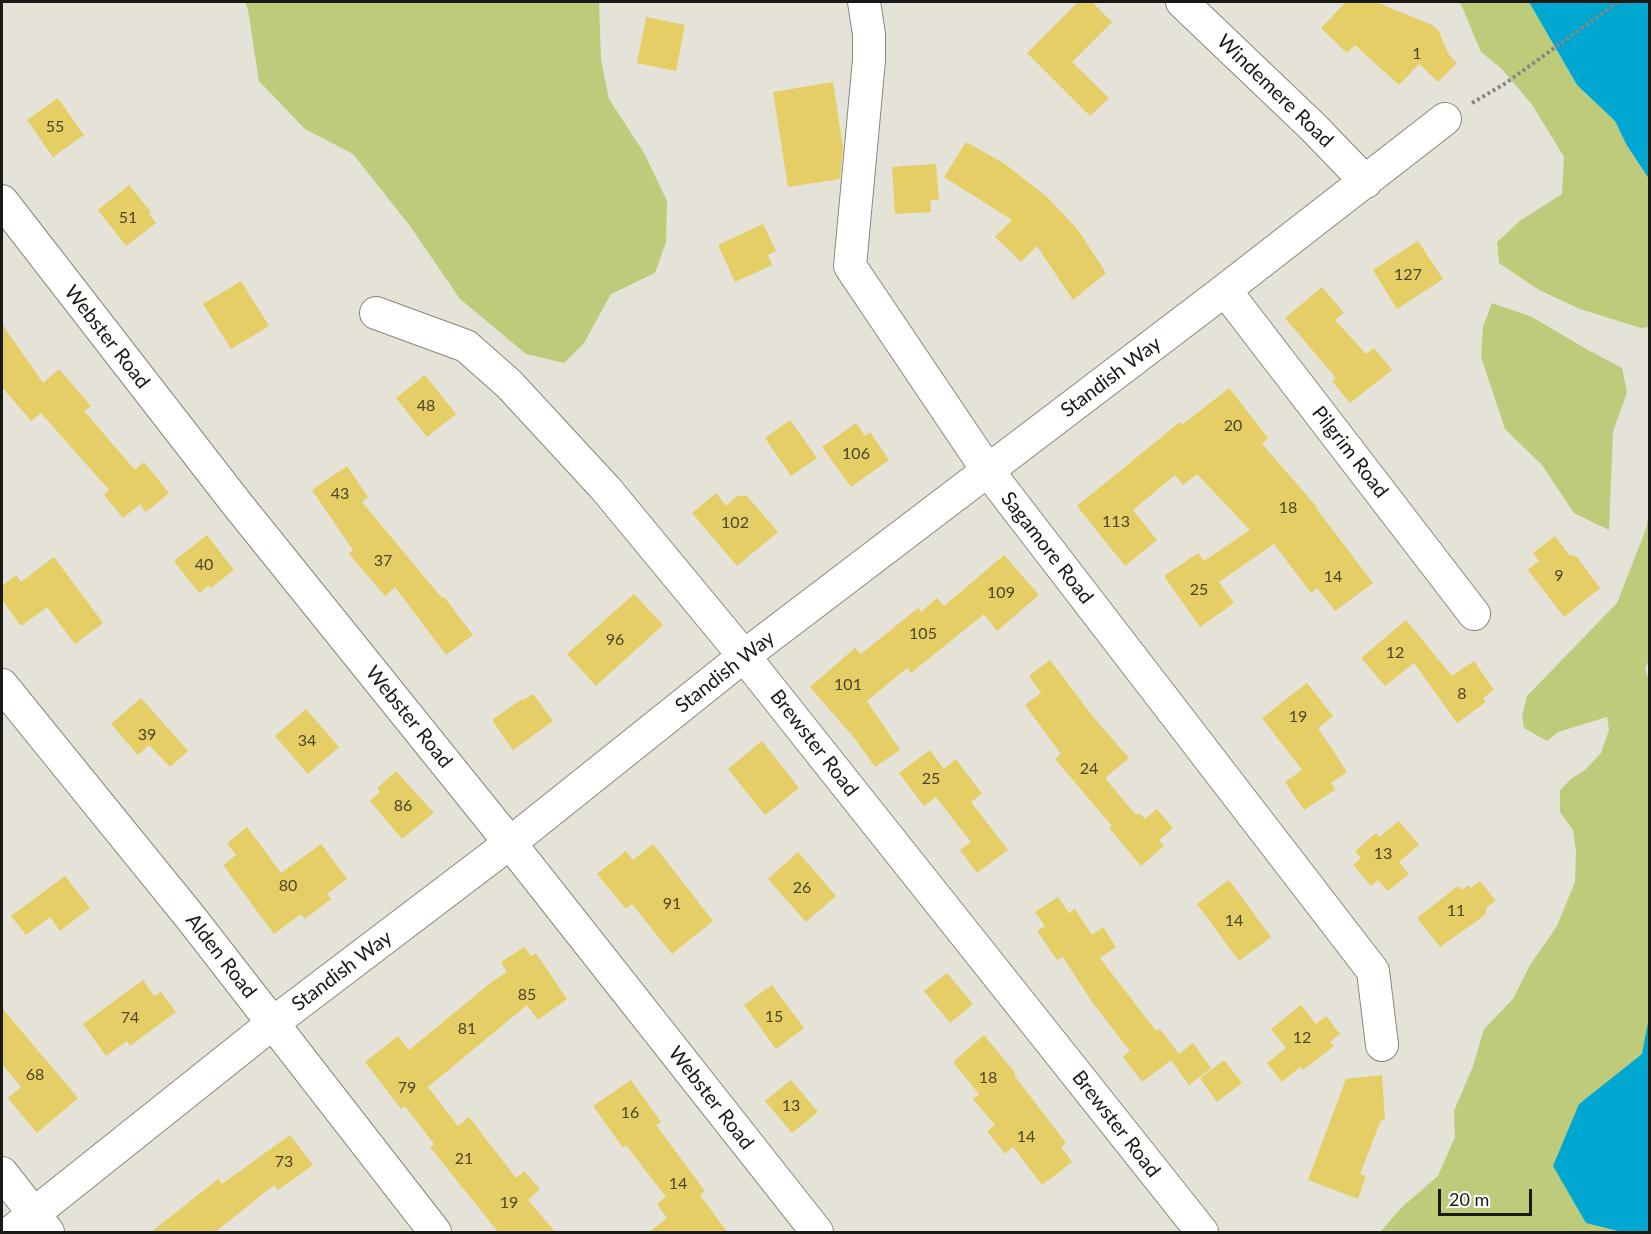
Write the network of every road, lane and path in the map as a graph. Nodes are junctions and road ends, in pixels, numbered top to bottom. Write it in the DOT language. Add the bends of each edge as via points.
graph roads {
  1 [pos="864,2"];
  2 [pos="1182,2"];
  3 [pos="1618,2"];
  4 [pos="1445,118"];
  5 [pos="1365,182"];
  6 [pos="2,201"];
  7 [pos="1225,290"];
  8 [pos="376,313"];
  9 [pos="988,471"];
  10 [pos="1474,614"];
  11 [pos="744,656"];
  12 [pos="2,685"];
  13 [pos="510,843"];
  14 [pos="273,1023"];
  15 [pos="1382,1045"];
  16 [pos="2,1173"];
  17 [pos="31,1226"];
  18 [pos="435,1233"];
  19 [pos="817,1233"];
  20 [pos="1202,1233"];
  1 -- 9 [label="street, Sagamore Road" via="868,60 850,266"];
  2 -- 5 [label="street, Windemere Road"];
  3 -- 4 [label="path" via="1506,83"];
  4 -- 5 [label="street, Standish Way"];
  5 -- 7 [label="street, Standish Way"];
  6 -- 13 [label="street, Webster Road" via="237,504"];
  7 -- 9 [label="street, Standish Way"];
  7 -- 10 [label="street, Pilgrim Road"];
  8 -- 11 [label="street, Brewster Road" via="466,346 509,384 606,489"];
  9 -- 11 [label="street, Standish Way"];
  9 -- 15 [label="street, Sagamore Road" via="1373,971"];
  11 -- 13 [label="street, Standish Way"];
  11 -- 20 [label="street, Brewster Road"];
  12 -- 14 [label="street, Alden Road"];
  13 -- 14 [label="street, Standish Way"];
  13 -- 19 [label="street, Webster Road"];
  14 -- 17 [label="street, Standish Way"];
  14 -- 18 [label="street, Alden Road"];
  16 -- 17 [label="street"];
}
